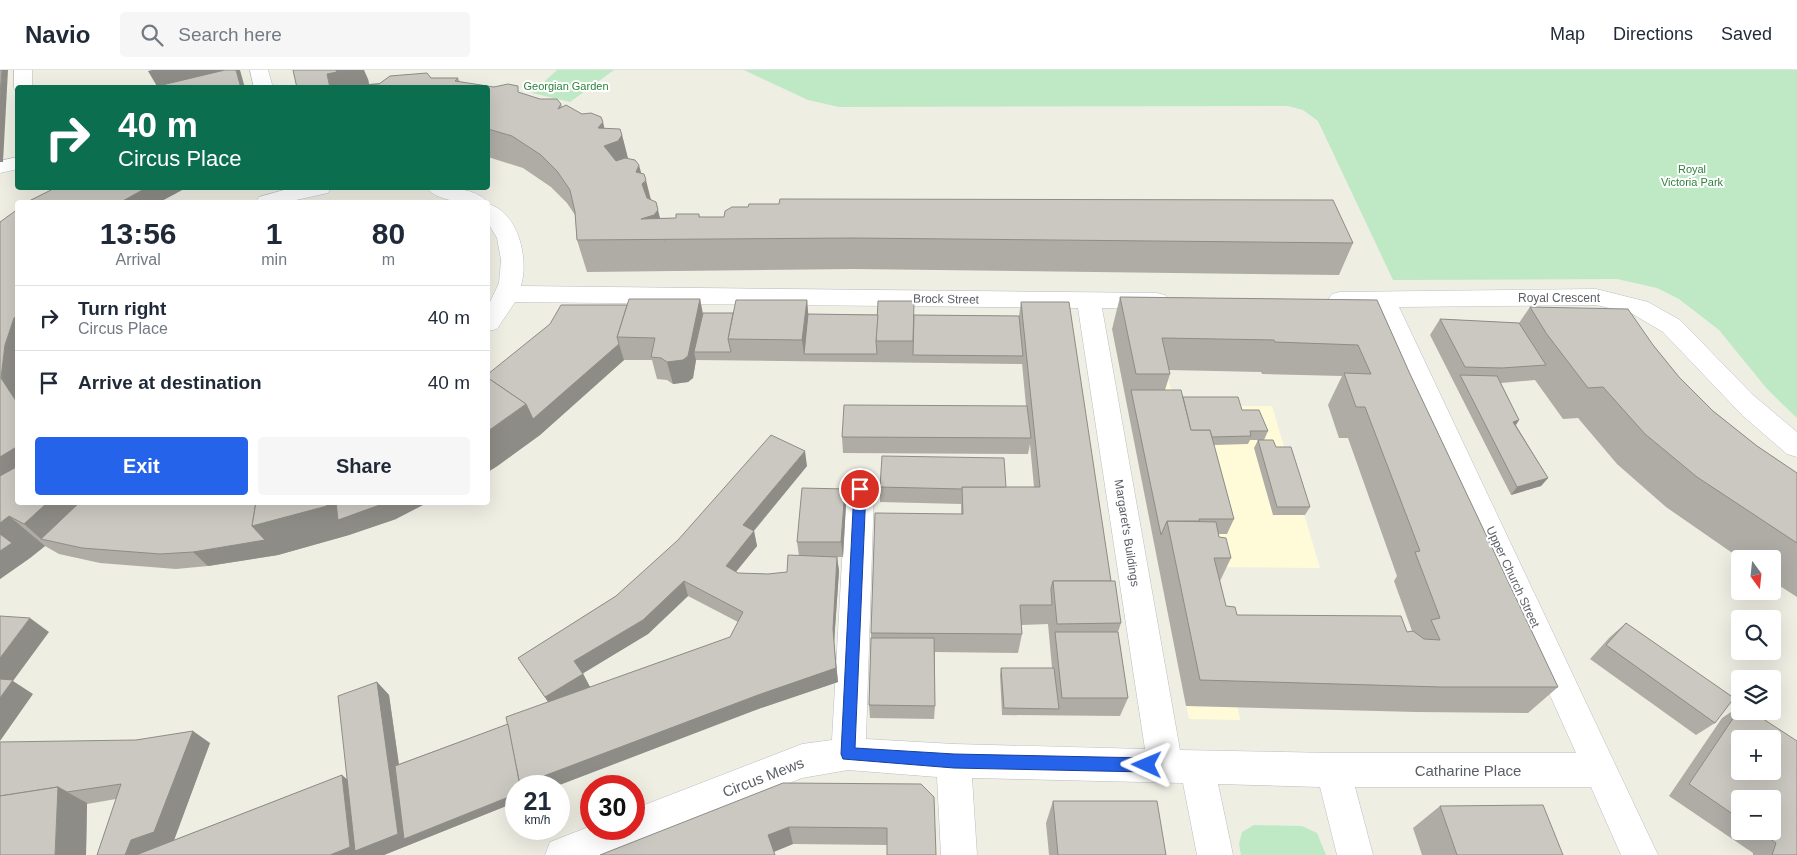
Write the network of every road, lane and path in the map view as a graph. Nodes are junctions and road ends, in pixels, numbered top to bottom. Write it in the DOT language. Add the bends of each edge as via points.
graph roads {
  1 [pos="23,70"];
  2 [pos="259,70"];
  3 [pos="23,85"];
  4 [pos="263,85"];
  5 [pos="15,164"];
  6 [pos="0,167"];
  7 [pos="294,190"];
  8 [pos="443,190"];
  9 [pos="272,200"];
  10 [pos="471,200"];
  11 [pos="490,214"];
  12 [pos="507,294"];
  13 [pos="1178,300"];
  14 [pos="1316,300"];
  15 [pos="1384,300"];
  16 [pos="1090,301"];
  17 [pos="490,320"];
  18 [pos="1797,447"];
  19 [pos="860,489"];
  20 [pos="848,754"];
  21 [pos="954,761"];
  22 [pos="1181,766"];
  23 [pos="1333,770"];
  24 [pos="1602,770"];
  25 [pos="645,823"];
  26 [pos="601,840"];
  27 [pos="563,855"];
  28 [pos="960,855"];
  29 [pos="1214,855"];
  30 [pos="1355,855"];
  31 [pos="1640,855"];
  1 -- 3 [label="street"];
  2 -- 4 [label="street"];
  5 -- 6 [label="street"];
  7 -- 9 [label="street"];
  8 -- 10 [label="street"];
  11 -- 12 [label="street" via="510,241 514,266"];
  12 -- 16 [label="street, Brock Street"];
  12 -- 17 [label="street"];
  13 -- 16 [label="street, Brock Street"];
  14 -- 15 [label="street"];
  15 -- 18 [label="street, Royal Crescent" via="1596,297 1640,307 1661,316 1679,330 1762,419"];
  15 -- 24 [label="street, Upper Church Street"];
  16 -- 22 [label="street, Margaret's Buildings"];
  19 -- 20 [label="street"];
  20 -- 21 [label="street, Circus Mews"];
  20 -- 25 [label="street, Circus Mews" via="802,760"];
  21 -- 22 [label="street, Circus Mews"];
  21 -- 28 [label="street"];
  22 -- 23 [label="street, Catharine Place"];
  22 -- 29 [label="street"];
  23 -- 24 [label="street, Catharine Place"];
  23 -- 30 [label="street"];
  24 -- 31 [label="street, Upper Church Street"];
  26 -- 27 [label="street"];
}
